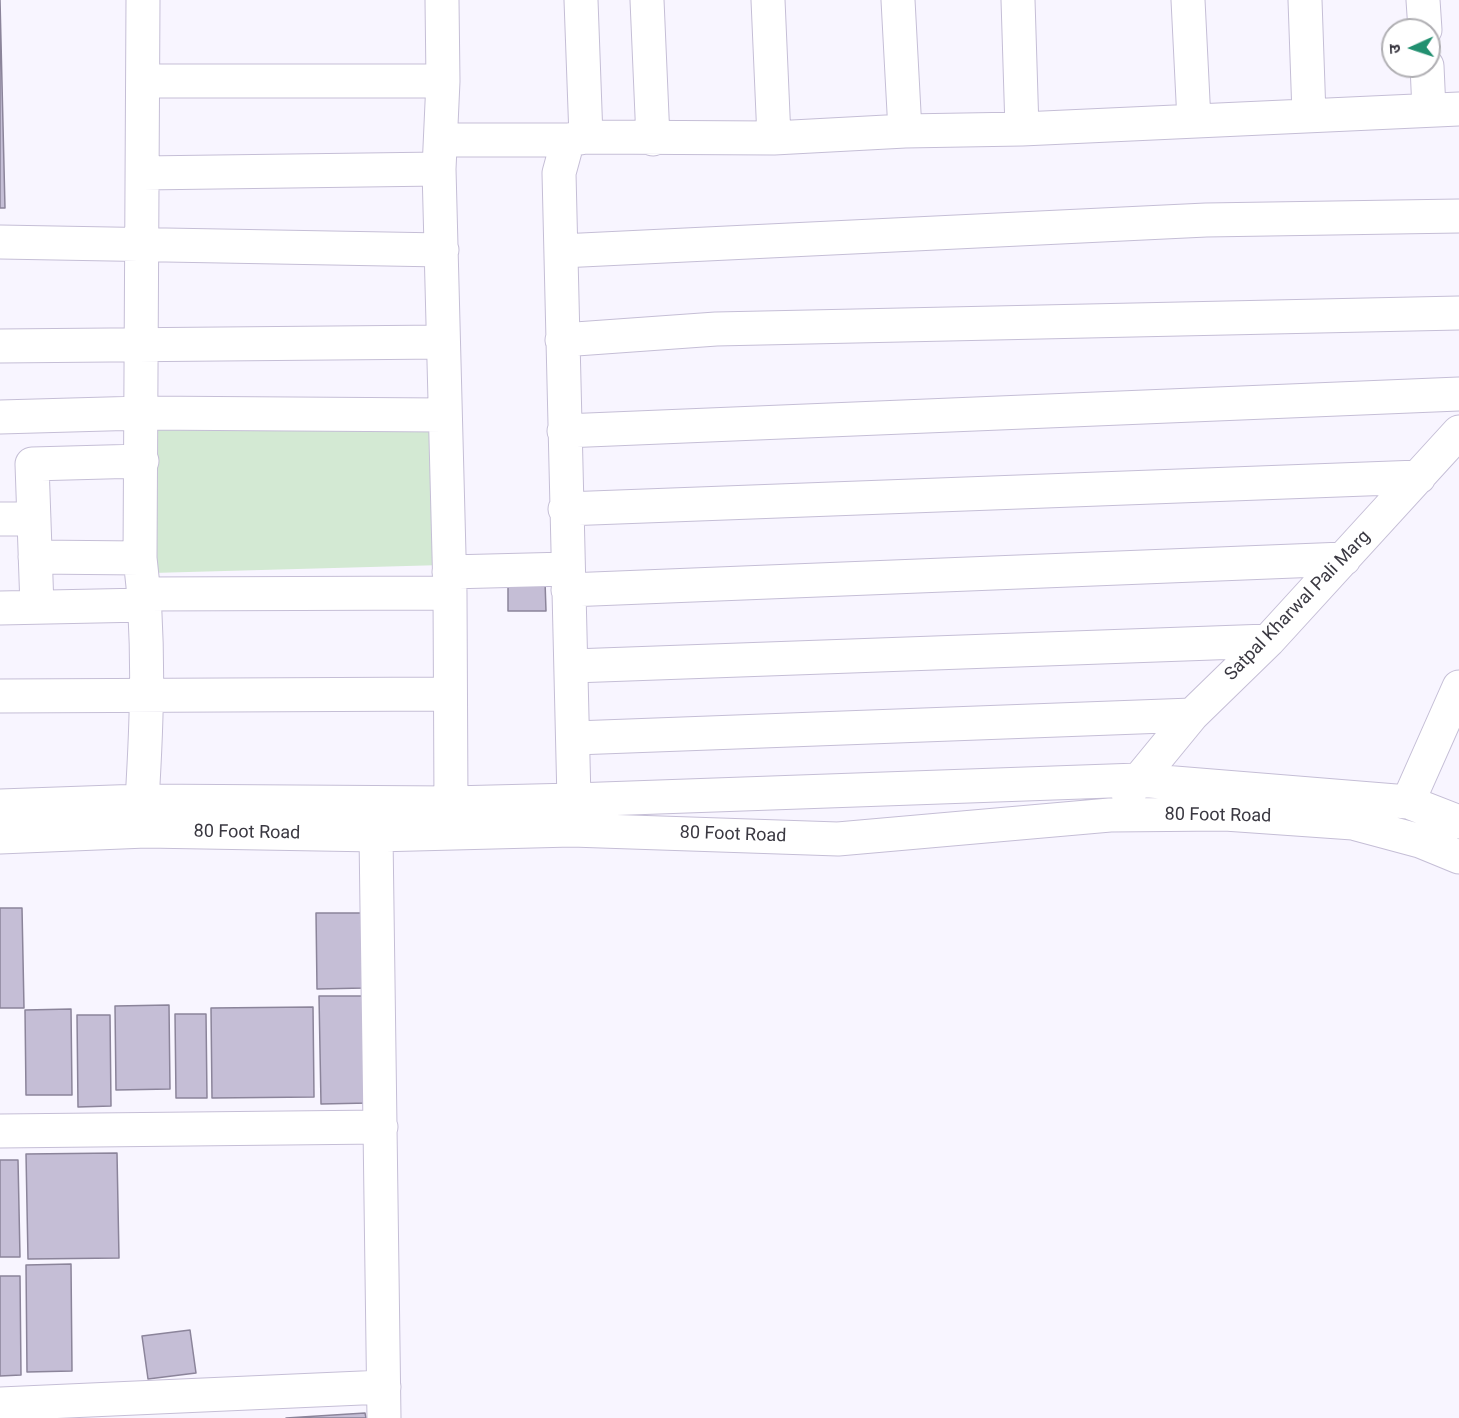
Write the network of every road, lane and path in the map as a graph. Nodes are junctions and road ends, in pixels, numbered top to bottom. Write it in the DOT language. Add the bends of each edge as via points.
graph roads {
  1 [pos="143,0"];
  2 [pos="442,0"];
  3 [pos="581,0"];
  4 [pos="647,0"];
  5 [pos="768,0"];
  6 [pos="898,0"];
  7 [pos="1018,0"];
  8 [pos="1188,0"];
  9 [pos="1305,0"];
  10 [pos="1423,0"];
  11 [pos="1424,18"];
  12 [pos="1432,78"];
  13 [pos="143,81"];
  14 [pos="443,81"];
  15 [pos="1444,110"];
  16 [pos="1309,115"];
  17 [pos="1194,121"];
  18 [pos="1022,129"];
  19 [pos="904,131"];
  20 [pos="577,138"];
  21 [pos="774,138"];
  22 [pos="653,139"];
  23 [pos="440,155"];
  24 [pos="142,173"];
  25 [pos="1459,216"];
  26 [pos="0,242"];
  27 [pos="140,244"];
  28 [pos="442,249"];
  29 [pos="561,251"];
  30 [pos="1459,313"];
  31 [pos="562,339"];
  32 [pos="443,342"];
  33 [pos="142,343"];
  34 [pos="0,346"];
  35 [pos="1459,394"];
  36 [pos="142,413"];
  37 [pos="444,415"];
  38 [pos="16,417"];
  39 [pos="564,431"];
  40 [pos="1459,432"];
  41 [pos="142,461"];
  42 [pos="32,464"];
  43 [pos="1419,477"];
  44 [pos="565,509"];
  45 [pos="0,519"];
  46 [pos="34,519"];
  47 [pos="35,557"];
  48 [pos="140,558"];
  49 [pos="1344,559"];
  50 [pos="568,579"];
  51 [pos="450,582"];
  52 [pos="144,600"];
  53 [pos="36,607"];
  54 [pos="0,608"];
  55 [pos="1268,641"];
  56 [pos="573,666"];
  57 [pos="450,694"];
  58 [pos="146,695"];
  59 [pos="0,696"];
  60 [pos="1456,702"];
  61 [pos="1192,715"];
  62 [pos="575,738"];
  63 [pos="1138,780"];
  64 [pos="574,800"];
  65 [pos="141,801"];
  66 [pos="1408,802"];
  67 [pos="451,803"];
  68 [pos="0,806"];
  69 [pos="1110,815"];
  70 [pos="1459,822"];
  71 [pos="376,835"];
  72 [pos="0,837"];
  73 [pos="1459,857"];
  74 [pos="381,1127"];
  75 [pos="0,1131"];
  76 [pos="384,1402"];
  77 [pos="0,1404"];
  1 -- 13 [label="street"];
  2 -- 14 [label="street"];
  3 -- 20 [label="street"];
  4 -- 22 [label="street"];
  5 -- 21 [label="street"];
  6 -- 19 [label="street"];
  7 -- 18 [label="street"];
  8 -- 17 [label="street"];
  9 -- 16 [label="street"];
  10 -- 11 [label="street"];
  12 -- 15 [label="street"];
  13 -- 14 [label="street"];
  13 -- 24 [label="street"];
  14 -- 23 [label="street"];
  15 -- 16 [label="street"];
  16 -- 17 [label="street"];
  17 -- 18 [label="street"];
  18 -- 19 [label="street"];
  19 -- 21 [label="street"];
  20 -- 22 [label="street"];
  20 -- 23 [label="street"];
  20 -- 29 [label="street" via="559,173"];
  21 -- 22 [label="street"];
  23 -- 24 [label="street"];
  23 -- 28 [label="street"];
  24 -- 27 [label="street"];
  25 -- 29 [label="street" via="1206,220"];
  26 -- 27 [label="street"];
  27 -- 28 [label="street"];
  27 -- 33 [label="street"];
  28 -- 32 [label="street"];
  29 -- 31 [label="street"];
  30 -- 31 [label="street" via="716,329"];
  31 -- 39 [label="street"];
  32 -- 33 [label="street"];
  32 -- 37 [label="street"];
  33 -- 34 [label="street"];
  33 -- 36 [label="street"];
  35 -- 39 [label="street"];
  36 -- 37 [label="street"];
  36 -- 38 [label="street"];
  36 -- 41 [label="street"];
  37 -- 51 [label="street"];
  38 -- 42 [label="street"];
  39 -- 44 [label="street"];
  40 -- 43 [label="street, Satpal Kharwal Pali Marg"];
  41 -- 42 [label="street"];
  41 -- 48 [label="street"];
  42 -- 46 [label="street"];
  43 -- 44 [label="street"];
  43 -- 49 [label="street, Satpal Kharwal Pali Marg"];
  44 -- 50 [label="street"];
  45 -- 46 [label="street"];
  46 -- 47 [label="street"];
  47 -- 48 [label="street"];
  47 -- 53 [label="street"];
  48 -- 52 [label="street"];
  49 -- 50 [label="street"];
  49 -- 55 [label="street, Satpal Kharwal Pali Marg"];
  50 -- 51 [label="street"];
  50 -- 56 [label="street"];
  51 -- 52 [label="street"];
  51 -- 57 [label="street"];
  52 -- 53 [label="street"];
  52 -- 58 [label="street"];
  53 -- 54 [label="street"];
  55 -- 56 [label="street"];
  55 -- 61 [label="street, Satpal Kharwal Pali Marg"];
  56 -- 62 [label="street"];
  57 -- 58 [label="street"];
  57 -- 67 [label="street"];
  58 -- 59 [label="street"];
  58 -- 65 [label="street"];
  60 -- 66 [label="street"];
  61 -- 62 [label="street"];
  61 -- 63 [label="street, Satpal Kharwal Pali Marg"];
  62 -- 64 [label="street"];
  63 -- 64 [label="street, 80 Foot Road"];
  63 -- 66 [label="street, 80 Foot Road"];
  63 -- 69 [label="street, Satpal Kharwal Pali Marg"];
  64 -- 67 [label="street, 80 Foot Road"];
  65 -- 67 [label="street, 80 Foot Road"];
  65 -- 68 [label="street, 80 Foot Road"];
  66 -- 70 [label="street, 80 Foot Road"];
  69 -- 71 [label="street, 80 Foot Road" via="838,839 572,830"];
  69 -- 73 [label="street, 80 Foot Road" via="1225,814 1353,823 1420,841"];
  71 -- 72 [label="street, 80 Foot Road" via="146,831"];
  71 -- 74 [label="street"];
  74 -- 75 [label="street"];
  74 -- 76 [label="street"];
  76 -- 77 [label="street"];
}
